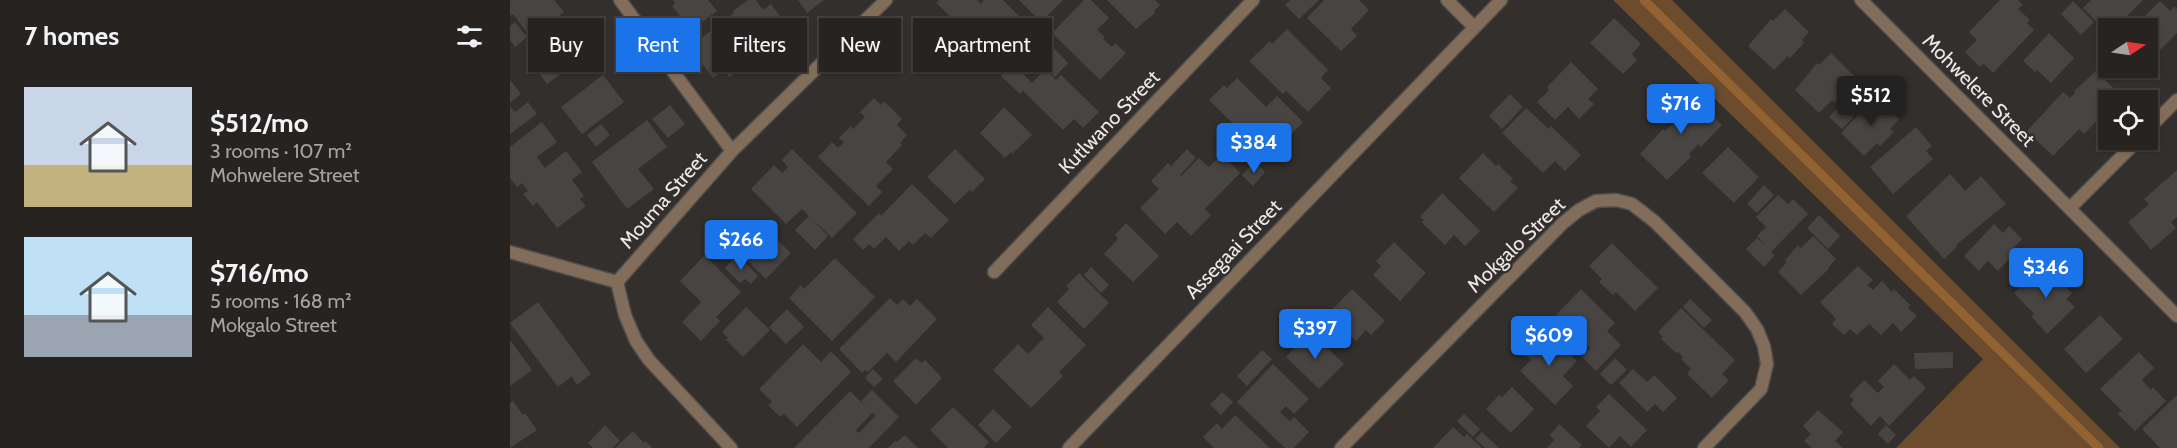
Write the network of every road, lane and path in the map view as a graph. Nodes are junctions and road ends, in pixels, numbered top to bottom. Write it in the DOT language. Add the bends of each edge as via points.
graph roads {
  1 [pos="620,0"];
  2 [pos="886,0"];
  3 [pos="1253,0"];
  4 [pos="1447,0"];
  5 [pos="1501,0"];
  6 [pos="1862,0"];
  7 [pos="1474,27"];
  8 [pos="2177,100"];
  9 [pos="2158,119"];
  10 [pos="2128,150"];
  11 [pos="732,151"];
  12 [pos="2070,207"];
  13 [pos="510,252"];
  14 [pos="994,272"];
  15 [pos="617,282"];
  16 [pos="2177,316"];
  17 [pos="731,448"];
  18 [pos="1069,448"];
  19 [pos="1341,448"];
  20 [pos="1704,448"];
  1 -- 11 [label="street"];
  2 -- 11 [label="street, Mouma Street"];
  3 -- 14 [label="street, Kutlwano Street"];
  4 -- 7 [label="street"];
  5 -- 7 [label="street, Assegaai Street"];
  6 -- 12 [label="street, Mohwelere Street"];
  7 -- 18 [label="street, Assegaai Street"];
  8 -- 9 [label="street"];
  10 -- 12 [label="street"];
  11 -- 15 [label="street, Mouma Street"];
  12 -- 16 [label="street, Mohwelere Street"];
  13 -- 15 [label="street"];
  15 -- 17 [label="street" via="625,315 649,360"];
  19 -- 20 [label="street, Mokgalo Street" via="1563,223 1596,201 1616,200 1632,204 1655,222 1744,312 1764,346 1767,364 1761,389"];
}
